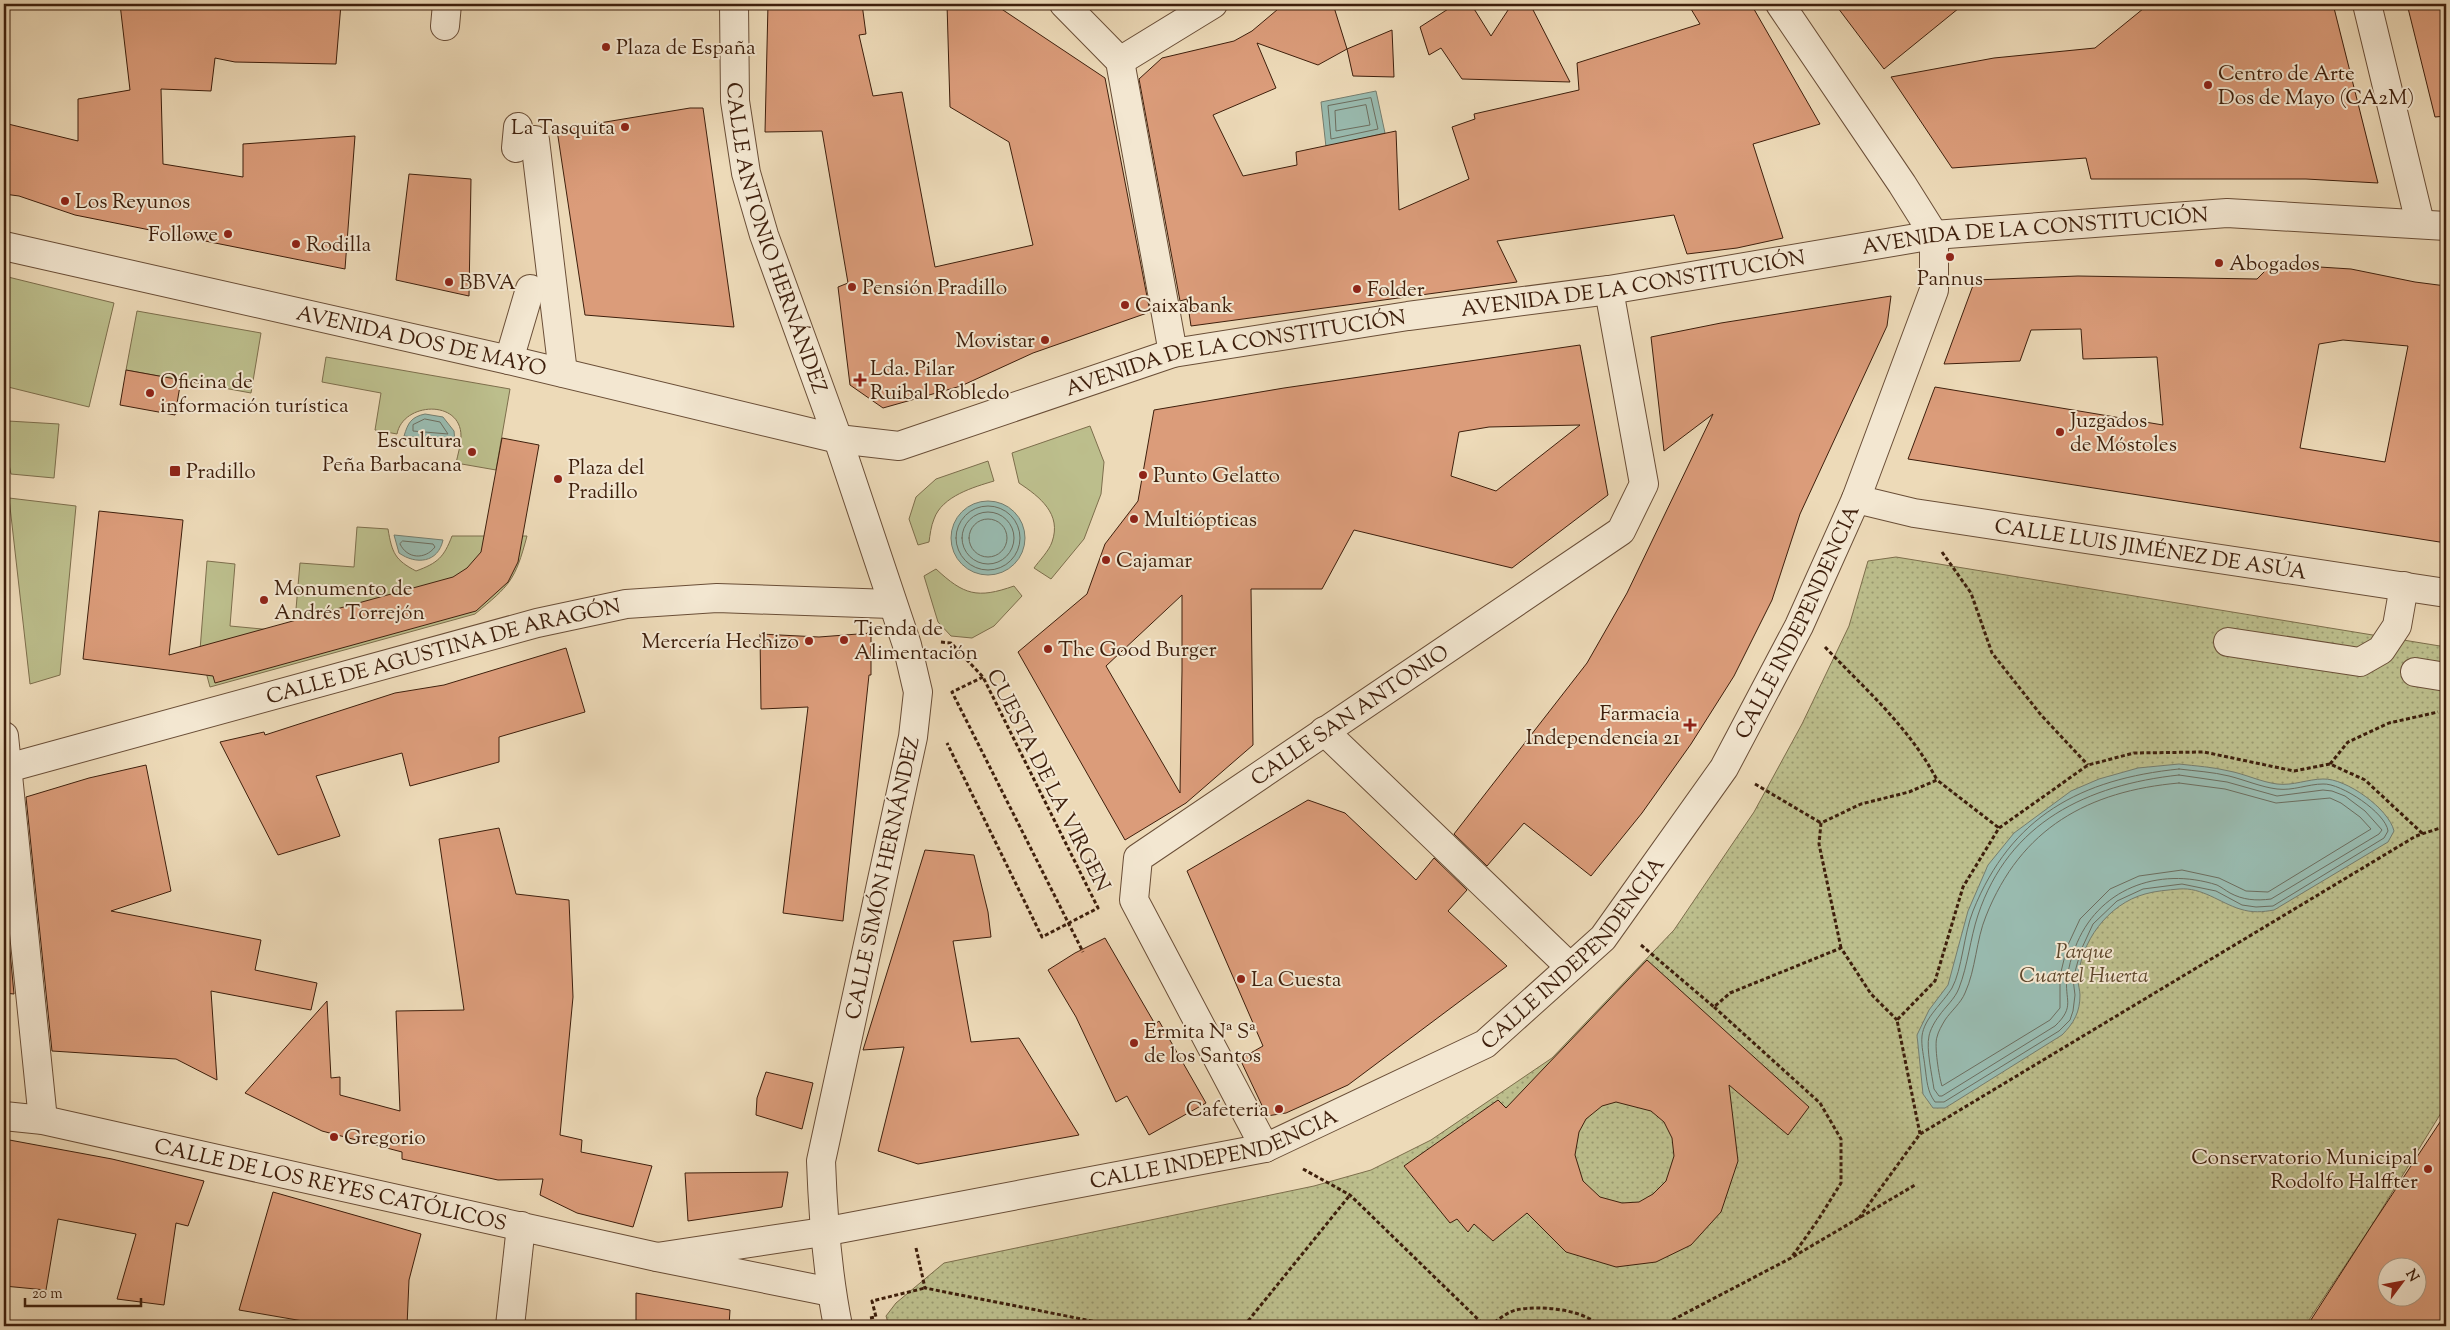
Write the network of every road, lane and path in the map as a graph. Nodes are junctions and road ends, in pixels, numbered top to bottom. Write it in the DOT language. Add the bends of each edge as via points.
graph roads {
  1 [pos="734,4"];
  2 [pos="1064,4"];
  3 [pos="1213,4"];
  4 [pos="2367,4"];
  5 [pos="1785,6"];
  6 [pos="1120,61"];
  7 [pos="523,138"];
  8 [pos="2420,224"];
  9 [pos="2446,226"];
  10 [pos="1934,235"];
  11 [pos="4,246"];
  12 [pos="530,290"];
  13 [pos="1609,290"];
  14 [pos="1173,353"];
  15 [pos="509,360"];
  16 [pos="563,373"];
  17 [pos="838,439"];
  18 [pos="1856,499"];
  19 [pos="1914,513"];
  20 [pos="2404,586"];
  21 [pos="2446,593"];
  22 [pos="891,604"];
  23 [pos="1799,626"];
  24 [pos="2228,642"];
  25 [pos="907,646"];
  26 [pos="2415,672"];
  27 [pos="983,677"];
  28 [pos="2446,677"];
  29 [pos="2446,710"];
  30 [pos="1324,731"];
  31 [pos="4,736"];
  32 [pos="913,737"];
  33 [pos="2330,764"];
  34 [pos="2088,765"];
  35 [pos="6,768"];
  36 [pos="1724,768"];
  37 [pos="1937,780"];
  38 [pos="1821,823"];
  39 [pos="2446,826"];
  40 [pos="1999,828"];
  41 [pos="2423,834"];
  42 [pos="1615,922"];
  43 [pos="1067,924"];
  44 [pos="1841,948"];
  45 [pos="1083,952"];
  46 [pos="1570,967"];
  47 [pos="1714,1007"];
  48 [pos="1897,1020"];
  49 [pos="4,1116"];
  50 [pos="43,1120"];
  51 [pos="1920,1134"];
  52 [pos="1265,1148"];
  53 [pos="1915,1185"];
  54 [pos="1350,1194"];
  55 [pos="908,1216"];
  56 [pos="1859,1218"];
  57 [pos="522,1226"];
  58 [pos="823,1232"];
  59 [pos="657,1257"];
  60 [pos="1791,1258"];
  61 [pos="925,1288"];
  62 [pos="831,1292"];
  63 [pos="868,1319"];
  64 [pos="510,1326"];
  65 [pos="838,1326"];
  66 [pos="1117,1326"];
  67 [pos="1244,1326"];
  68 [pos="1485,1326"];
  69 [pos="1489,1326"];
  70 [pos="1599,1326"];
  71 [pos="1660,1326"];
  1 -- 17 [label="street, CALLE ANTONIO HERNÁNDEZ" via="736,101 746,173 764,235"];
  2 -- 6 [label="street"];
  3 -- 6 [label="street"];
  4 -- 8 [label="street"];
  5 -- 10 [label="street"];
  6 -- 14 [label="street"];
  7 -- 16 [label="street"];
  8 -- 9 [label="street, AVENIDA DE LA CONSTITUCIÓN"];
  8 -- 10 [label="street, AVENIDA DE LA CONSTITUCIÓN" via="2227,213"];
  10 -- 13 [label="street, AVENIDA DE LA CONSTITUCIÓN"];
  10 -- 18 [label="street, CALLE INDEPENDENCIA" via="1934,290"];
  11 -- 15 [label="street, AVENIDA DOS DE MAYO"];
  12 -- 15 [label="street"];
  13 -- 14 [label="street, AVENIDA DE LA CONSTITUCIÓN" via="1408,316"];
  13 -- 30 [label="street, CALLE SAN ANTONIO" via="1644,484 1621,531"];
  14 -- 17 [label="street, AVENIDA DE LA CONSTITUCIÓN" via="899,446"];
  15 -- 16 [label="street, AVENIDA DOS DE MAYO"];
  16 -- 17 [label="street, AVENIDA DOS DE MAYO"];
  17 -- 22 [label="street, CALLE SIMÓN HERNÁNDEZ"];
  18 -- 19 [label="street, CALLE LUIS JIMÉNEZ DE ASÚA"];
  18 -- 23 [label="street, CALLE INDEPENDENCIA"];
  19 -- 20 [label="street, CALLE LUIS JIMÉNEZ DE ASÚA"];
  19 -- 34 [label="path" via="1971,593 1992,653 2041,715"];
  20 -- 21 [label="street, CALLE LUIS JIMÉNEZ DE ASÚA"];
  20 -- 24 [label="street" via="2397,626 2380,650 2360,662"];
  22 -- 25 [label="street, CALLE SIMÓN HERNÁNDEZ"];
  22 -- 35 [label="street, CALLE DE AGUSTINA DE ARAGÓN" via="717,598 626,604 537,623"];
  23 -- 36 [label="street, CALLE INDEPENDENCIA"];
  23 -- 37 [label="path" via="1884,707 1923,754"];
  25 -- 27 [label="path, CUESTA DE LA VIRGEN" via="930,640 951,643"];
  25 -- 32 [label="street, CALLE SIMÓN HERNÁNDEZ" via="918,692"];
  26 -- 28 [label="street"];
  27 -- 43 [label="path, CUESTA DE LA VIRGEN" via="1098,908"];
  27 -- 43 [label="path" via="952,692"];
  29 -- 33 [label="path" via="2389,723 2348,742"];
  30 -- 46 [label="street"];
  30 -- 52 [label="street, CALLE SAN ANTONIO" via="1138,858 1134,900"];
  31 -- 35 [label="street"];
  32 -- 43 [label="path, CUESTA DE LA VIRGEN" via="944,736 1042,937"];
  32 -- 58 [label="street, CALLE SIMÓN HERNÁNDEZ" via="821,1161"];
  33 -- 34 [label="path" via="2294,771 2204,752 2134,753"];
  33 -- 41 [label="path" via="2365,780"];
  34 -- 40 [label="path"];
  35 -- 50 [label="street"];
  36 -- 38 [label="path"];
  36 -- 42 [label="street, CALLE INDEPENDENCIA"];
  37 -- 38 [label="path" via="1910,792 1861,804"];
  37 -- 40 [label="path"];
  38 -- 44 [label="path" via="1819,844"];
  39 -- 41 [label="path"];
  40 -- 48 [label="path" via="1963,887 1935,981"];
  41 -- 51 [label="path"];
  42 -- 46 [label="street, CALLE INDEPENDENCIA" via="1603,938"];
  42 -- 47 [label="path"];
  43 -- 45 [label="path"];
  44 -- 47 [label="path" via="1730,993"];
  44 -- 48 [label="path" via="1871,994"];
  46 -- 52 [label="street, CALLE INDEPENDENCIA" via="1485,1044"];
  47 -- 60 [label="path" via="1820,1103 1841,1139 1840,1183"];
  48 -- 51 [label="path"];
  49 -- 50 [label="street, CALLE DE LOS REYES CATÓLICOS"];
  50 -- 57 [label="street, CALLE DE LOS REYES CATÓLICOS"];
  51 -- 56 [label="path"];
  52 -- 54 [label="path"];
  52 -- 55 [label="street, CALLE INDEPENDENCIA"];
  53 -- 56 [label="path"];
  54 -- 67 [label="path"];
  54 -- 68 [label="path"];
  55 -- 58 [label="street, CALLE INDEPENDENCIA"];
  55 -- 61 [label="path"];
  56 -- 60 [label="path"];
  57 -- 59 [label="street, CALLE DE LOS REYES CATÓLICOS"];
  57 -- 64 [label="street"];
  58 -- 59 [label="street, CALLE DE LOS REYES CATÓLICOS"];
  58 -- 62 [label="street, CALLE SIMÓN HERNÁNDEZ"];
  59 -- 62 [label="street, CALLE DE LOS REYES CATÓLICOS"];
  60 -- 71 [label="path"];
  61 -- 63 [label="path" via="872,1301 876,1317"];
  61 -- 66 [label="path"];
  62 -- 65 [label="street, CALLE SIMÓN HERNÁNDEZ"];
  69 -- 70 [label="path" via="1514,1310 1551,1308 1593,1319"];
}
